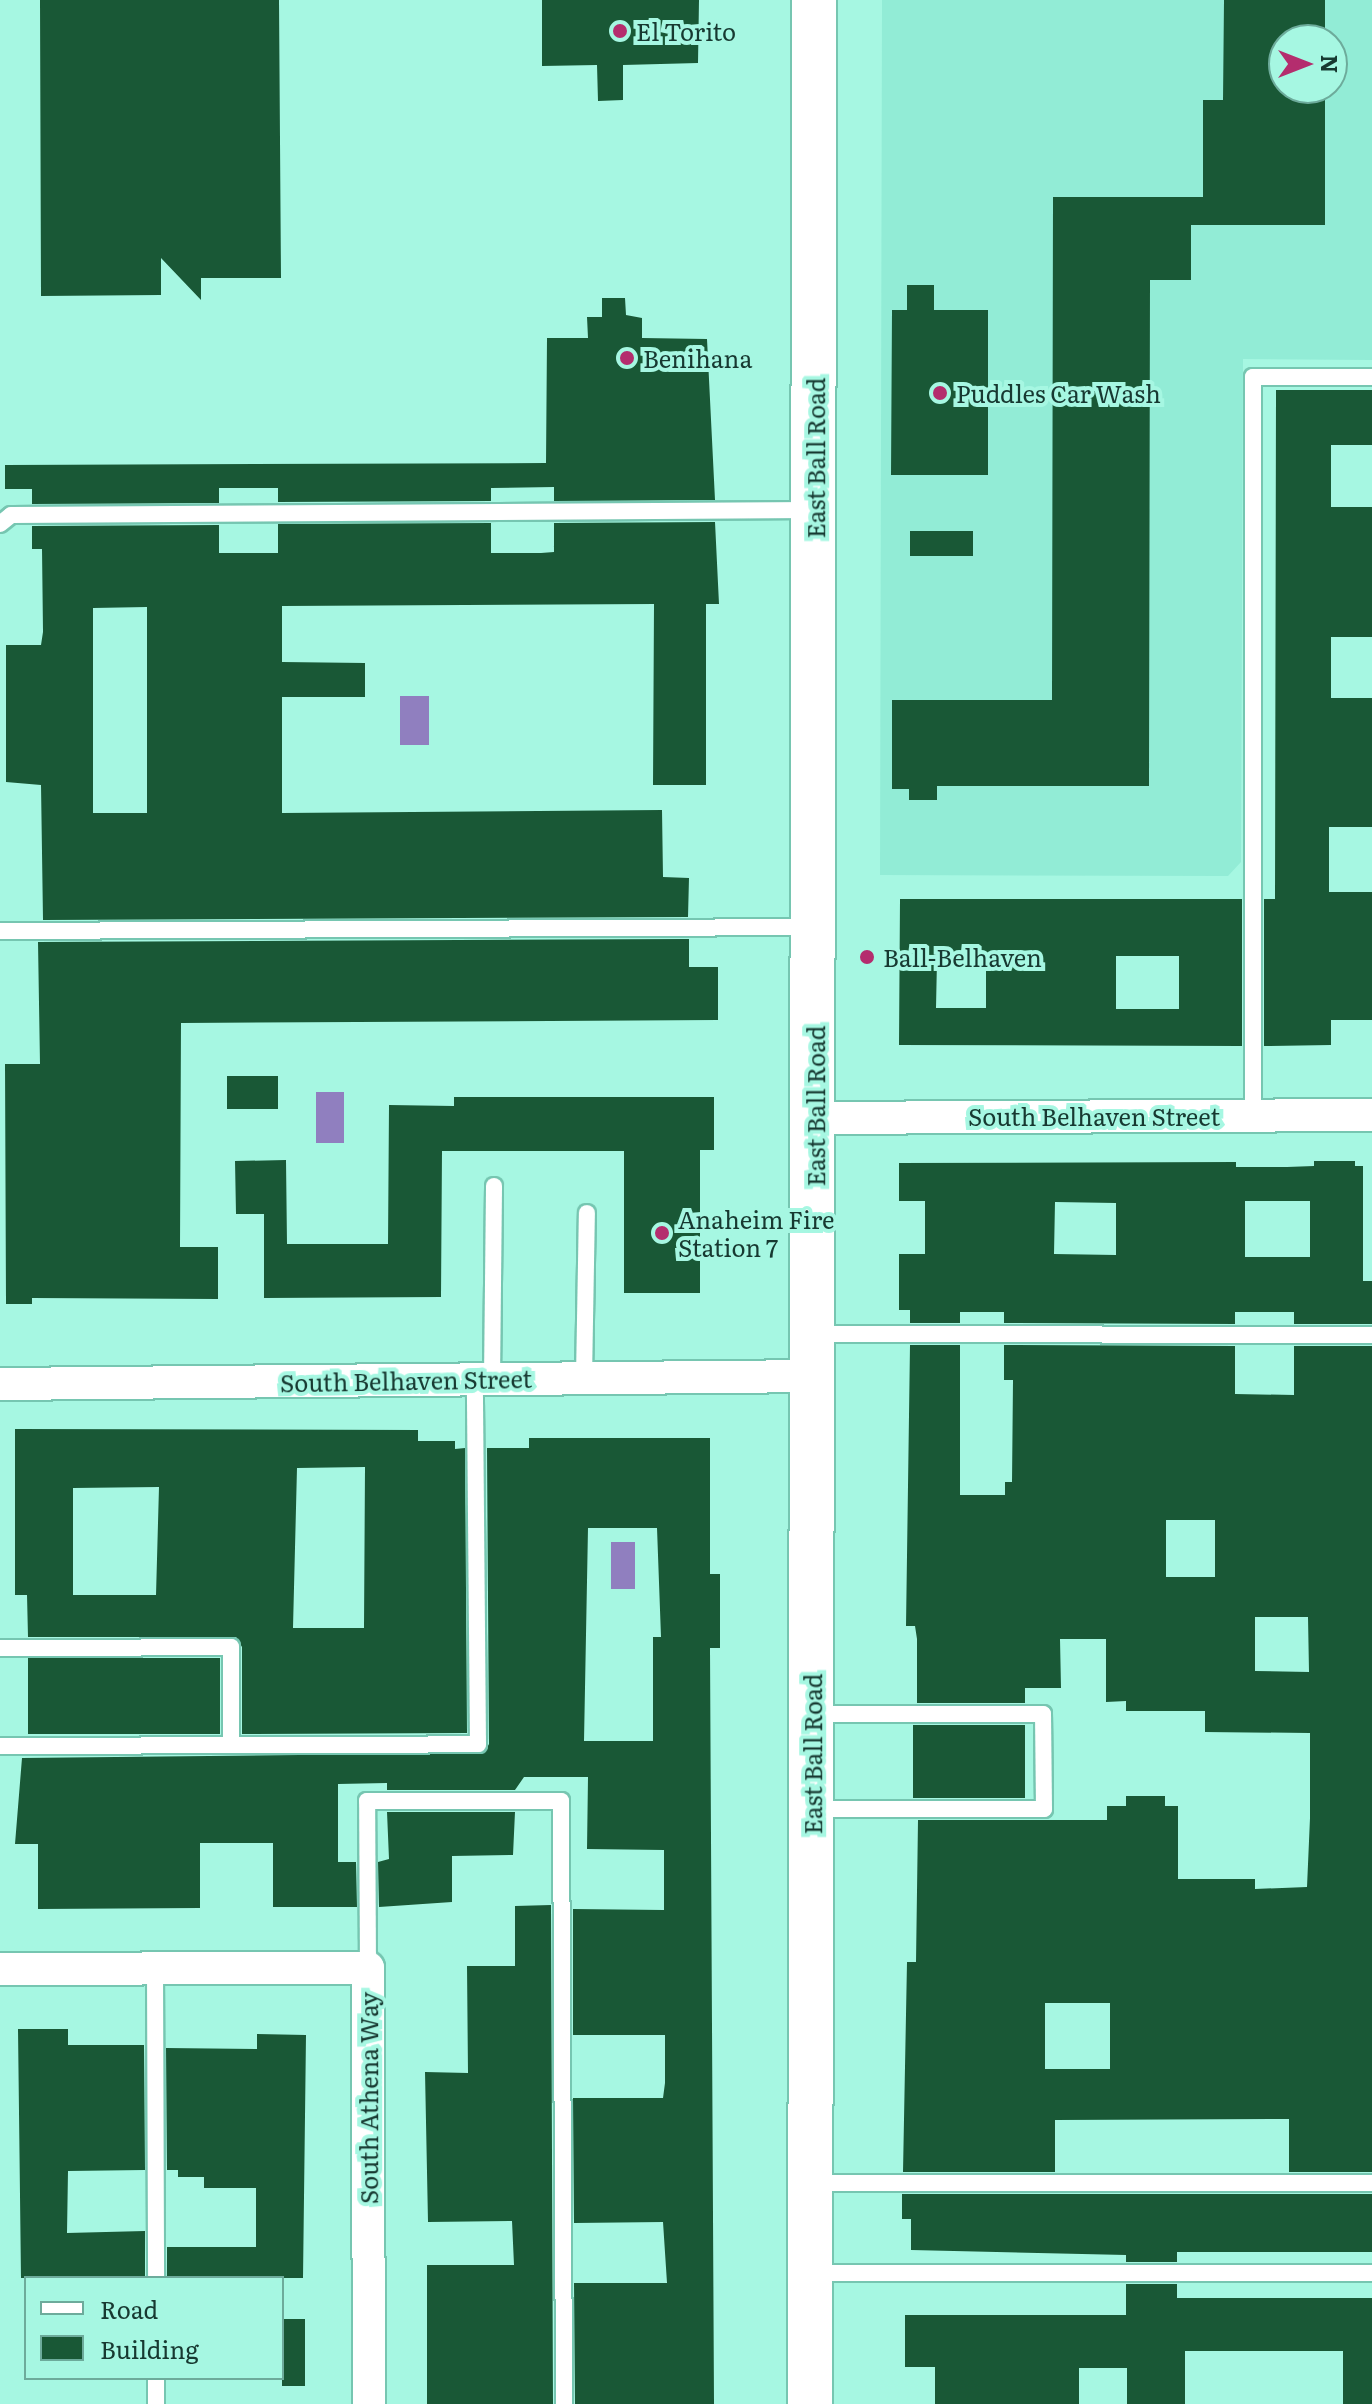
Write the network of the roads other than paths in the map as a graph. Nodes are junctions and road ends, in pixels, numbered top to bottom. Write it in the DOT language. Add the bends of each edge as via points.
graph roads {
  1 [pos="814,0"];
  2 [pos="1372,377"];
  3 [pos="815,510"];
  4 [pos="0,524"];
  5 [pos="815,926"];
  6 [pos="0,931"];
  7 [pos="1253,1115"];
  8 [pos="1372,1115"];
  9 [pos="815,1118"];
  10 [pos="494,1186"];
  11 [pos="587,1213"];
  12 [pos="1372,1335"];
  13 [pos="813,1355"];
  14 [pos="584,1378"];
  15 [pos="483,1379"];
  16 [pos="0,1384"];
  17 [pos="0,1648"];
  18 [pos="812,1714"];
  19 [pos="231,1745"];
  20 [pos="0,1746"];
  21 [pos="812,1809"];
  22 [pos="368,1968"];
  23 [pos="0,1969"];
  24 [pos="155,1969"];
  25 [pos="811,2183"];
  26 [pos="1372,2183"];
  27 [pos="811,2273"];
  28 [pos="1372,2273"];
  29 [pos="156,2276"];
  30 [pos="156,2380"];
  31 [pos="156,2404"];
  32 [pos="369,2404"];
  33 [pos="564,2404"];
  34 [pos="810,2404"];
  1 -- 3 [label="main road, East Ball Road"];
  2 -- 7 [label="lane" via="1253,377"];
  3 -- 4 [label="lane" via="11,515"];
  3 -- 5 [label="main road, East Ball Road"];
  5 -- 6 [label="lane"];
  5 -- 9 [label="main road, East Ball Road"];
  7 -- 8 [label="street, South Belhaven Street"];
  7 -- 9 [label="street, South Belhaven Street"];
  9 -- 13 [label="main road, East Ball Road"];
  10 -- 15 [label="lane"];
  11 -- 14 [label="lane"];
  12 -- 13 [label="lane"];
  13 -- 14 [label="street, South Belhaven Street"];
  13 -- 18 [label="main road, East Ball Road"];
  14 -- 15 [label="street, South Belhaven Street"];
  15 -- 16 [label="street, South Belhaven Street"];
  15 -- 19 [label="lane" via="478,1744"];
  17 -- 19 [label="lane" via="231,1647"];
  18 -- 21 [label="main road, East Ball Road"];
  18 -- 21 [label="lane" via="1043,1714 1044,1777 1044,1809"];
  19 -- 20 [label="lane"];
  21 -- 25 [label="main road, East Ball Road"];
  22 -- 24 [label="street, South Athena Way"];
  22 -- 32 [label="street, South Athena Way"];
  22 -- 33 [label="lane" via="367,1801 561,1801"];
  23 -- 24 [label="street, South Athena Way"];
  24 -- 29 [label="lane"];
  25 -- 26 [label="lane"];
  25 -- 27 [label="main road, East Ball Road"];
  27 -- 28 [label="lane"];
  27 -- 34 [label="main road, East Ball Road"];
  30 -- 31 [label="lane"];
}
